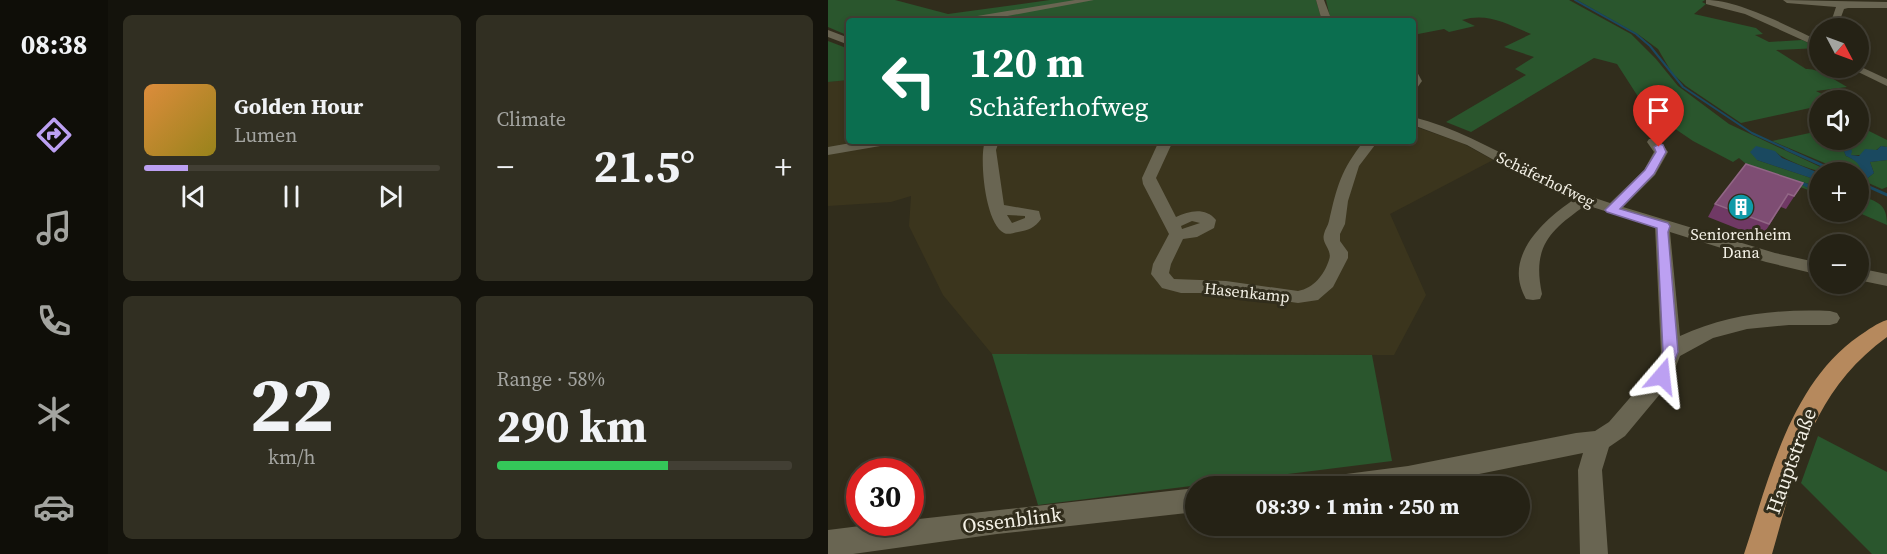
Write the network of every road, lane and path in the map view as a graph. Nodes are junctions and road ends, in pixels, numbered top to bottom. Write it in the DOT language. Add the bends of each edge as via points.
graph roads {
  1 [pos="1090,0"];
  2 [pos="1320,0"];
  3 [pos="1712,0"];
  4 [pos="1787,0"];
  5 [pos="1846,5"];
  6 [pos="1887,5"];
  7 [pos="983,18"];
  8 [pos="1326,18"];
  9 [pos="1836,18"];
  10 [pos="828,33"];
  11 [pos="846,40"];
  12 [pos="1809,40"];
  13 [pos="1869,75"];
  14 [pos="1887,83"];
  15 [pos="1416,122"];
  16 [pos="1654,142"];
  17 [pos="869,144"];
  18 [pos="991,144"];
  19 [pos="1165,144"];
  20 [pos="1369,144"];
  21 [pos="828,151"];
  22 [pos="1583,200"];
  23 [pos="997,209"];
  24 [pos="1611,210"];
  25 [pos="1663,226"];
  26 [pos="1809,266"];
  27 [pos="1533,294"];
  28 [pos="1830,318"];
  29 [pos="1887,327"];
  30 [pos="1671,352"];
  31 [pos="1599,441"];
  32 [pos="1413,476"];
  33 [pos="1185,501"];
  34 [pos="828,544"];
  35 [pos="1594,554"];
  36 [pos="1758,554"];
  1 -- 7 [label="street"];
  2 -- 8 [label="street"];
  3 -- 12 [label="street" via="1708,2 1748,12"];
  4 -- 5 [label="street"];
  5 -- 6 [label="street"];
  5 -- 9 [label="street" via="1840,8"];
  10 -- 11 [label="street"];
  13 -- 14 [label="street"];
  15 -- 22 [label="street, Schäferhofweg" via="1472,142"];
  16 -- 24 [label="street" via="1661,152 1650,172"];
  17 -- 21 [label="street"];
  18 -- 23 [label="street"];
  19 -- 20 [label="street, Hasenkamp" via="1149,178 1175,229 1160,274 1168,284 1298,297 1311,295 1327,283 1339,258 1332,234 1340,201 1352,166"];
  22 -- 24 [label="street, Schäferhofweg"];
  22 -- 27 [label="street" via="1552,222 1538,238 1530,257 1529,282"];
  24 -- 25 [label="street, Schäferhofweg"];
  25 -- 26 [label="street, Schäferhofweg"];
  25 -- 30 [label="street"];
  28 -- 30 [label="street" via="1725,326 1696,336"];
  29 -- 36 [label="main road, Hauptstraße" via="1847,355 1814,400 1789,459"];
  30 -- 31 [label="street" via="1662,376 1617,429"];
  31 -- 32 [label="street"];
  31 -- 35 [label="street" via="1590,470"];
  33 -- 34 [label="street, Ossenblink"];
}
